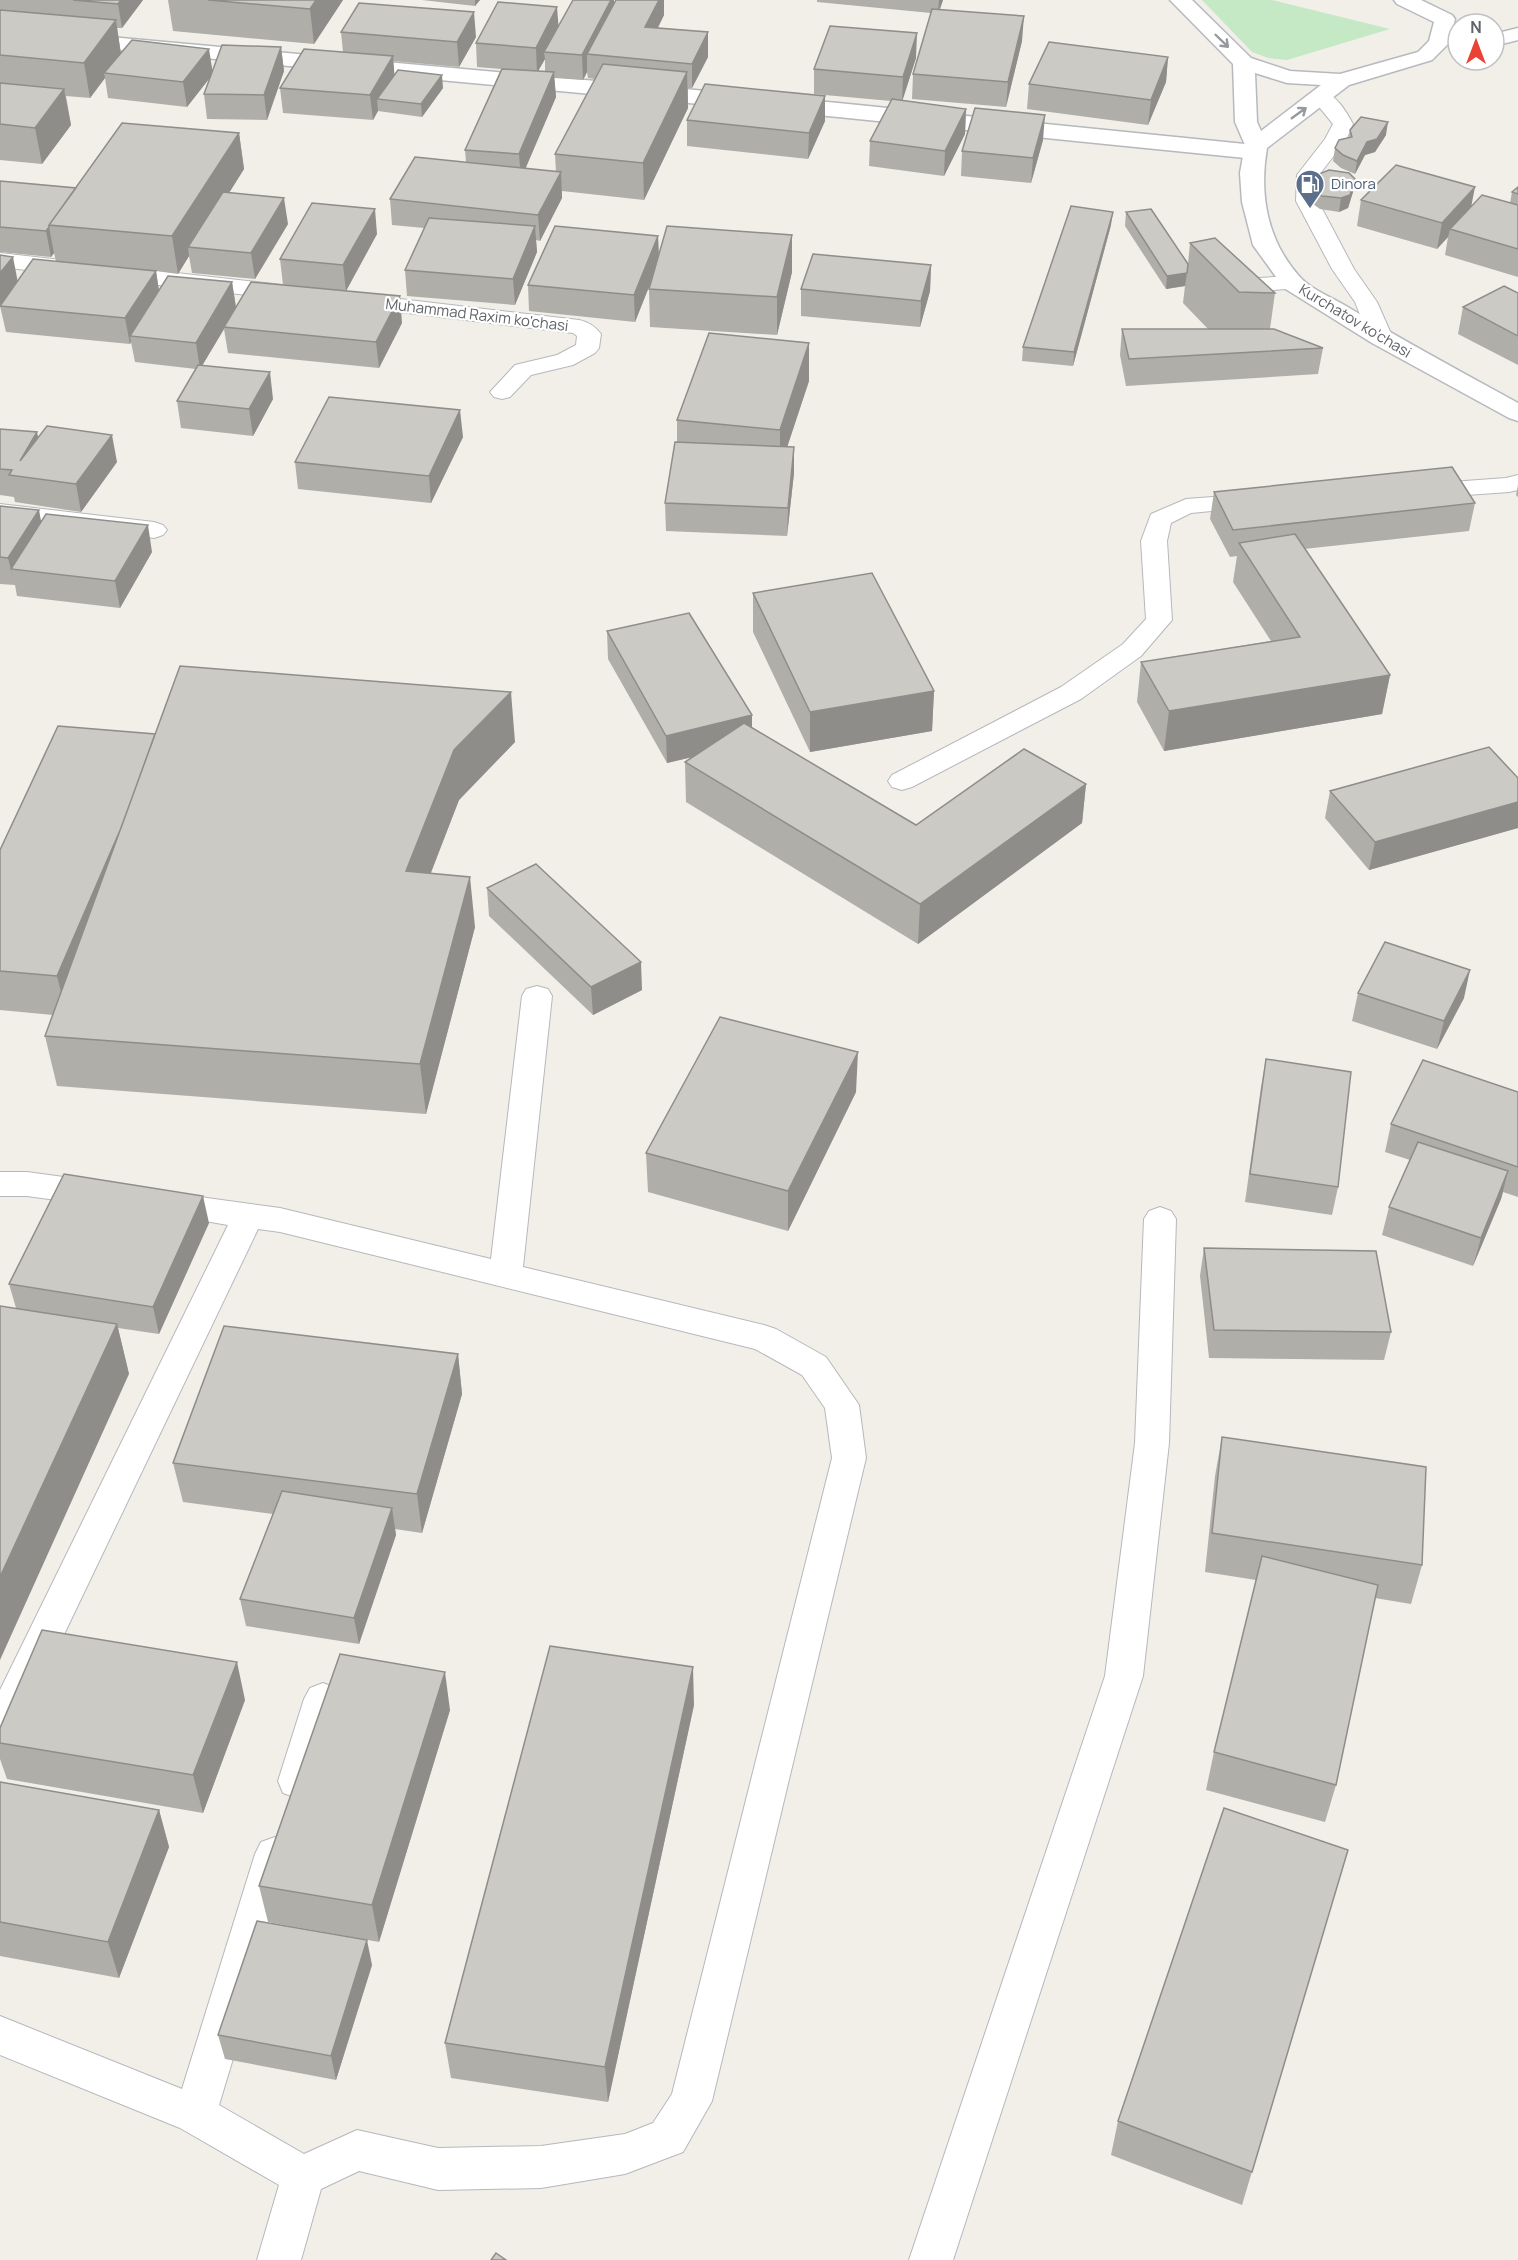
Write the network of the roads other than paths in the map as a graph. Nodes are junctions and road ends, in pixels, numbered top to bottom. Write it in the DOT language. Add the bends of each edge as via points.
graph roads {
  1 [pos="1180,0"];
  2 [pos="1404,0"];
  3 [pos="0,33"];
  4 [pos="1446,51"];
  5 [pos="1425,56"];
  6 [pos="1244,62"];
  7 [pos="1341,80"];
  8 [pos="1321,97"];
  9 [pos="1255,148"];
  10 [pos="0,260"];
  11 [pos="1292,283"];
  12 [pos="1202,289"];
  13 [pos="316,296"];
  14 [pos="339,299"];
  15 [pos="1380,338"];
  16 [pos="502,392"];
  17 [pos="1518,413"];
  18 [pos="1518,482"];
  19 [pos="1405,492"];
  20 [pos="1278,500"];
  21 [pos="0,511"];
  22 [pos="154,530"];
  23 [pos="902,781"];
  24 [pos="537,996"];
  25 [pos="0,1184"];
  26 [pos="248,1216"];
  27 [pos="1160,1219"];
  28 [pos="504,1276"];
  29 [pos="322,1699"];
  30 [pos="0,1729"];
  31 [pos="0,2035"];
  32 [pos="195,2114"];
  33 [pos="303,2176"];
  34 [pos="279,2260"];
  35 [pos="931,2260"];
  1 -- 6 [label="main road, one-way"];
  2 -- 5 [label="main road" via="1445,19 1439,43"];
  3 -- 9 [label="main road"];
  4 -- 5 [label="main road"];
  5 -- 7 [label="main road"];
  6 -- 7 [label="main road" via="1287,77"];
  6 -- 9 [label="main road, Kurchatov ko'chasi" via="1246,122"];
  7 -- 8 [label="main road"];
  9 -- 8 [label="main road, one-way"];
  8 -- 15 [label="lane" via="1343,124 1308,175 1307,201 1343,269 1366,302"];
  9 -- 11 [label="main road, Kurchatov ko'chasi" via="1252,202 1265,245"];
  10 -- 13 [label="lane"];
  11 -- 12 [label="lane"];
  11 -- 15 [label="main road, Kurchatov ko'chasi"];
  14 -- 16 [label="lane, Muhammad Raxim ko'chasi" via="579,327 589,333 587,348 565,360 523,370"];
  15 -- 17 [label="main road, Kurchatov ko'chasi"];
  18 -- 19 [label="lane"];
  20 -- 23 [label="lane" via="1186,506 1160,519 1154,541 1159,620 1132,650 1071,693"];
  21 -- 22 [label="lane"];
  24 -- 28 [label="lane"];
  25 -- 26 [label="lane" via="27,1184"];
  26 -- 28 [label="lane" via="280,1220"];
  26 -- 30 [label="lane"];
  27 -- 35 [label="lane" via="1152,1443 1124,1676"];
  28 -- 33 [label="lane" via="764,1338 814,1366 842,1405 849,1458 691,2101 668,2138 625,2154 541,2167 438,2169 357,2150"];
  29 -- 32 [label="lane"];
  31 -- 32 [label="lane"];
  32 -- 33 [label="lane"];
  33 -- 34 [label="lane"];
}
